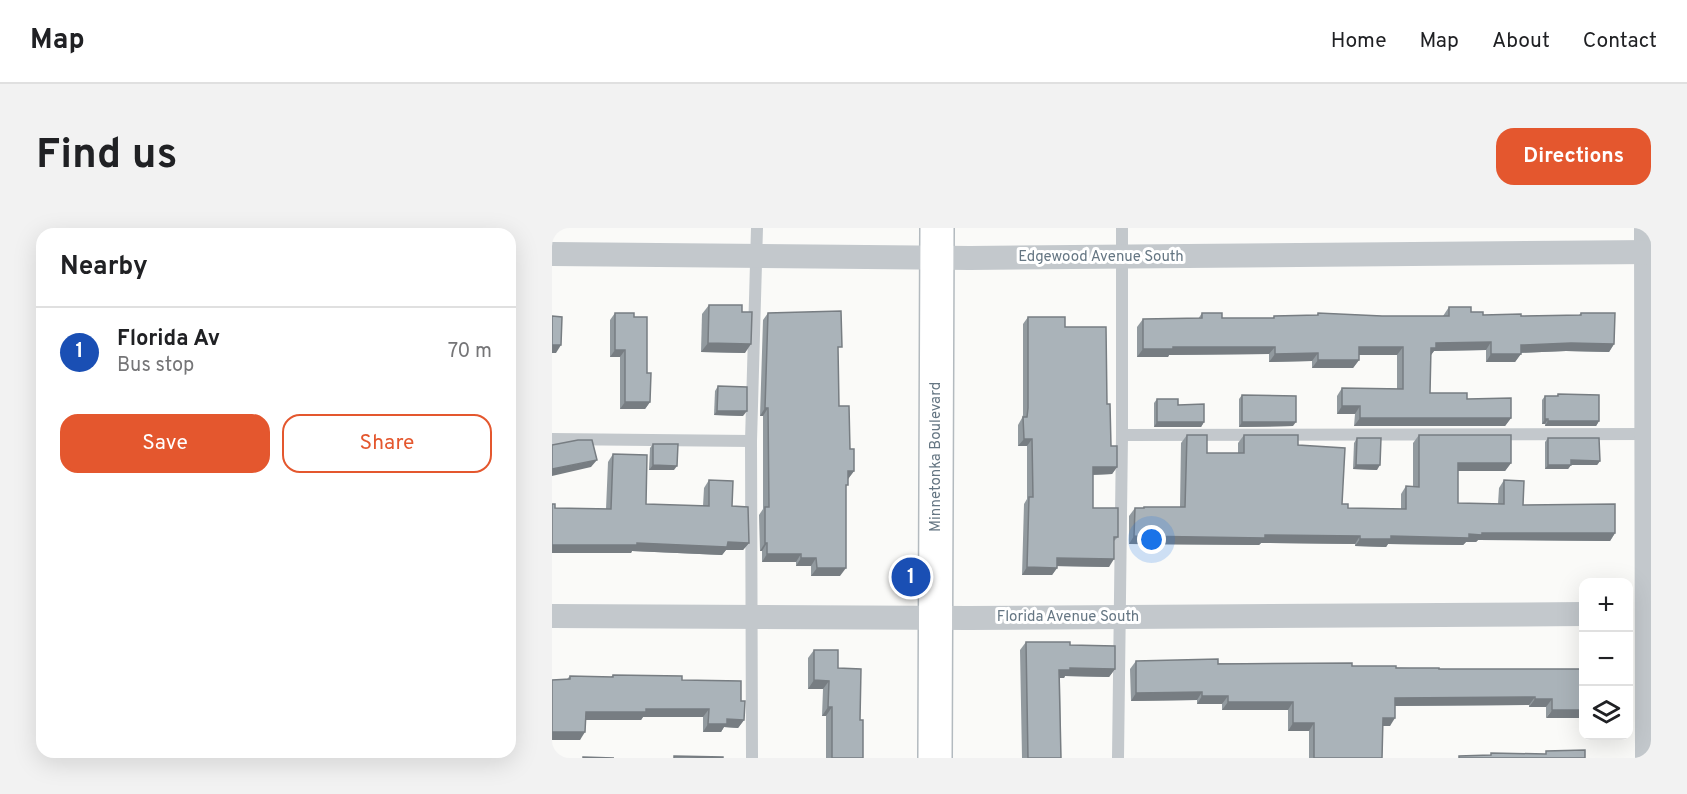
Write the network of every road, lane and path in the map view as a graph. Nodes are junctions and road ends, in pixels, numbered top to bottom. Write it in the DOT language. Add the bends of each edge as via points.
graph roads {
  1 [pos="757,228"];
  2 [pos="1122,228"];
  3 [pos="1646,228"];
  4 [pos="937,243"];
  5 [pos="1648,253"];
  6 [pos="552,254"];
  7 [pos="756,255"];
  8 [pos="1122,256"];
  9 [pos="1649,434"];
  10 [pos="1122,435"];
  11 [pos="552,439"];
  12 [pos="751,441"];
  13 [pos="1642,614"];
  14 [pos="1579,615"];
  15 [pos="552,616"];
  16 [pos="1119,616"];
  17 [pos="752,617"];
  18 [pos="936,618"];
  19 [pos="752,758"];
  20 [pos="935,758"];
  21 [pos="1118,758"];
  22 [pos="1647,758"];
  1 -- 7 [label="lane"];
  2 -- 8 [label="lane"];
  3 -- 5 [label="street"];
  4 -- 7 [label="street, Edgewood Avenue South"];
  4 -- 8 [label="street, Edgewood Avenue South"];
  4 -- 18 [label="main road, Minnetonka Boulevard"];
  5 -- 8 [label="street, Edgewood Avenue South"];
  5 -- 9 [label="street"];
  6 -- 7 [label="street, Edgewood Avenue South"];
  7 -- 12 [label="lane"];
  8 -- 10 [label="lane"];
  9 -- 10 [label="lane"];
  9 -- 13 [label="street"];
  10 -- 16 [label="lane"];
  11 -- 12 [label="lane"];
  12 -- 17 [label="lane"];
  13 -- 22 [label="street"];
  14 -- 16 [label="street, Florida Avenue South"];
  15 -- 17 [label="street, Florida Avenue South"];
  16 -- 18 [label="street, Florida Avenue South"];
  16 -- 21 [label="lane"];
  17 -- 18 [label="street, Florida Avenue South"];
  17 -- 19 [label="lane"];
  18 -- 20 [label="main road, Minnetonka Boulevard"];
}
